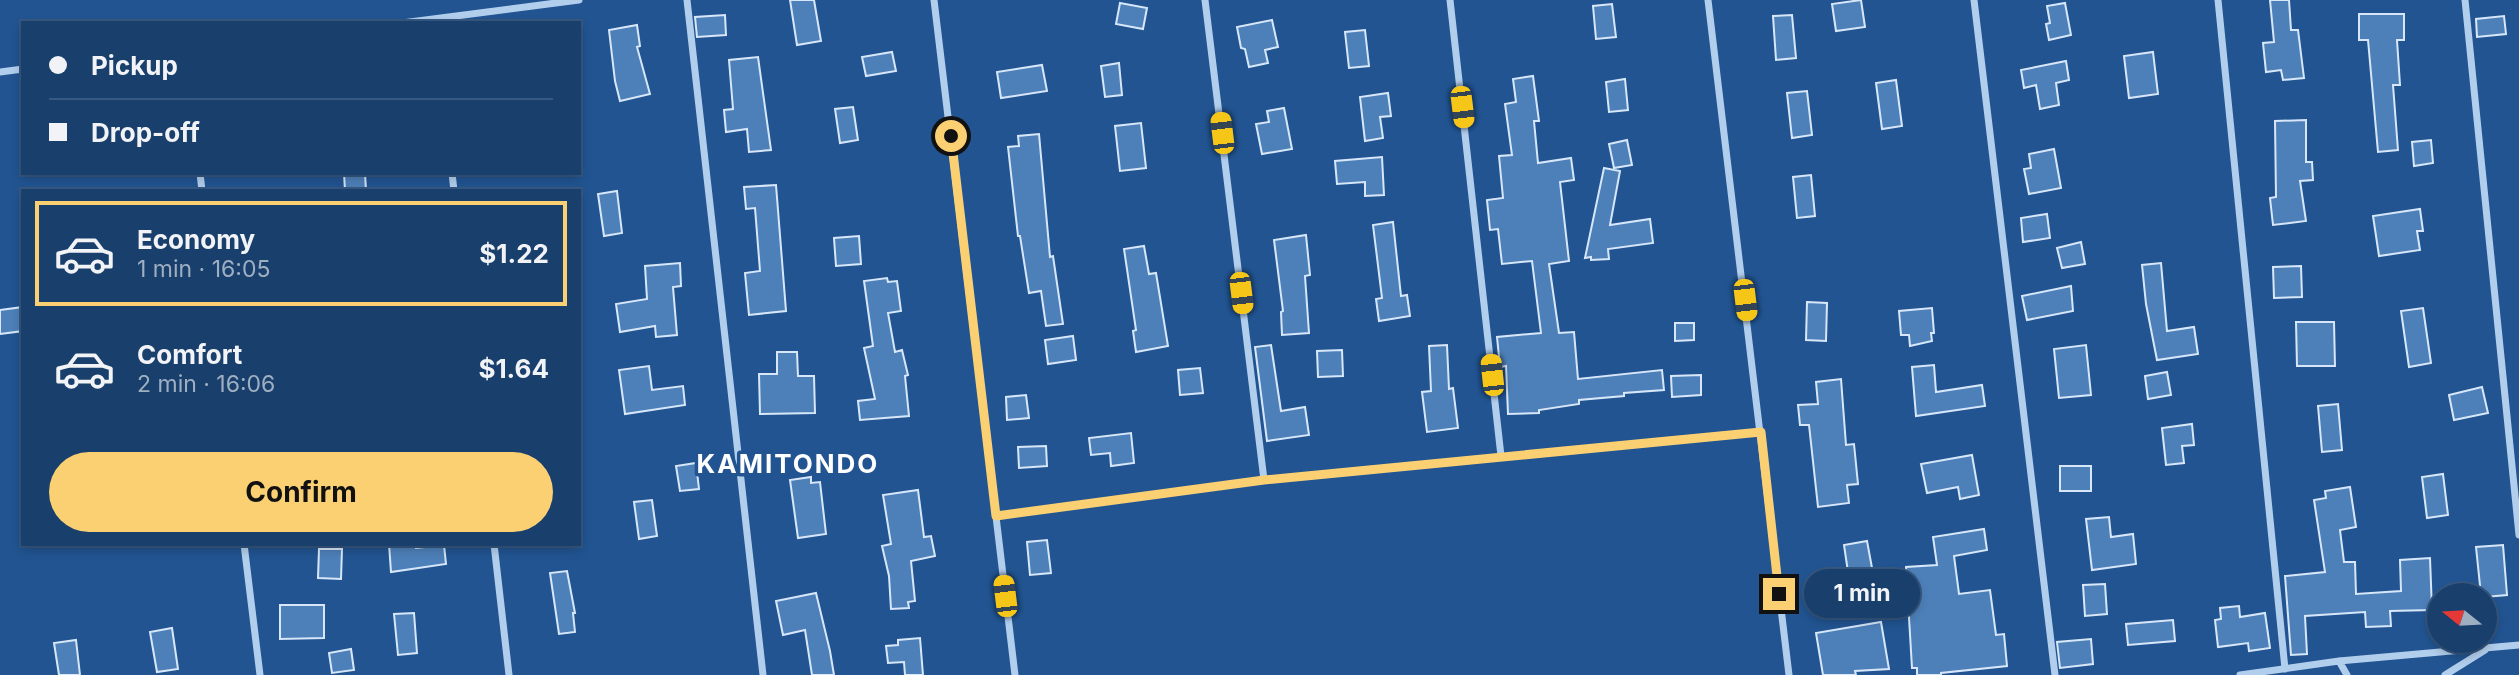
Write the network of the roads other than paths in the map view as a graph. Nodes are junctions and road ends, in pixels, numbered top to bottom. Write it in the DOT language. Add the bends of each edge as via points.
graph roads {
  1 [pos="579,0"];
  2 [pos="687,0"];
  3 [pos="934,0"];
  4 [pos="1205,0"];
  5 [pos="1450,0"];
  6 [pos="1708,0"];
  7 [pos="1974,0"];
  8 [pos="2218,0"];
  9 [pos="2465,0"];
  10 [pos="435,21"];
  11 [pos="21,69"];
  12 [pos="0,72"];
  13 [pos="1761,432"];
  14 [pos="1501,456"];
  15 [pos="1264,480"];
  16 [pos="996,516"];
  17 [pos="2519,535"];
  18 [pos="244,546"];
  19 [pos="494,546"];
  20 [pos="2519,645"];
  21 [pos="2497,647"];
  22 [pos="2431,653"];
  23 [pos="2480,653"];
  24 [pos="2339,661"];
  25 [pos="2285,669"];
  26 [pos="260,675"];
  27 [pos="509,675"];
  28 [pos="763,675"];
  29 [pos="1015,675"];
  30 [pos="1788,675"];
  31 [pos="2055,675"];
  32 [pos="2240,675"];
  33 [pos="2347,675"];
  34 [pos="2445,675"];
  1 -- 10 [label="street"];
  2 -- 28 [label="street"];
  3 -- 16 [label="street"];
  4 -- 15 [label="street"];
  5 -- 14 [label="street"];
  6 -- 13 [label="street"];
  7 -- 31 [label="street"];
  8 -- 25 [label="street"];
  9 -- 17 [label="street"];
  11 -- 12 [label="street"];
  13 -- 14 [label="street"];
  13 -- 30 [label="street"];
  14 -- 15 [label="street"];
  15 -- 16 [label="street"];
  16 -- 29 [label="street"];
  18 -- 26 [label="street"];
  19 -- 27 [label="street"];
  20 -- 21 [label="street"];
  22 -- 24 [label="street"];
  23 -- 34 [label="street"];
  24 -- 25 [label="street"];
  24 -- 33 [label="street"];
  25 -- 32 [label="street"];
}
